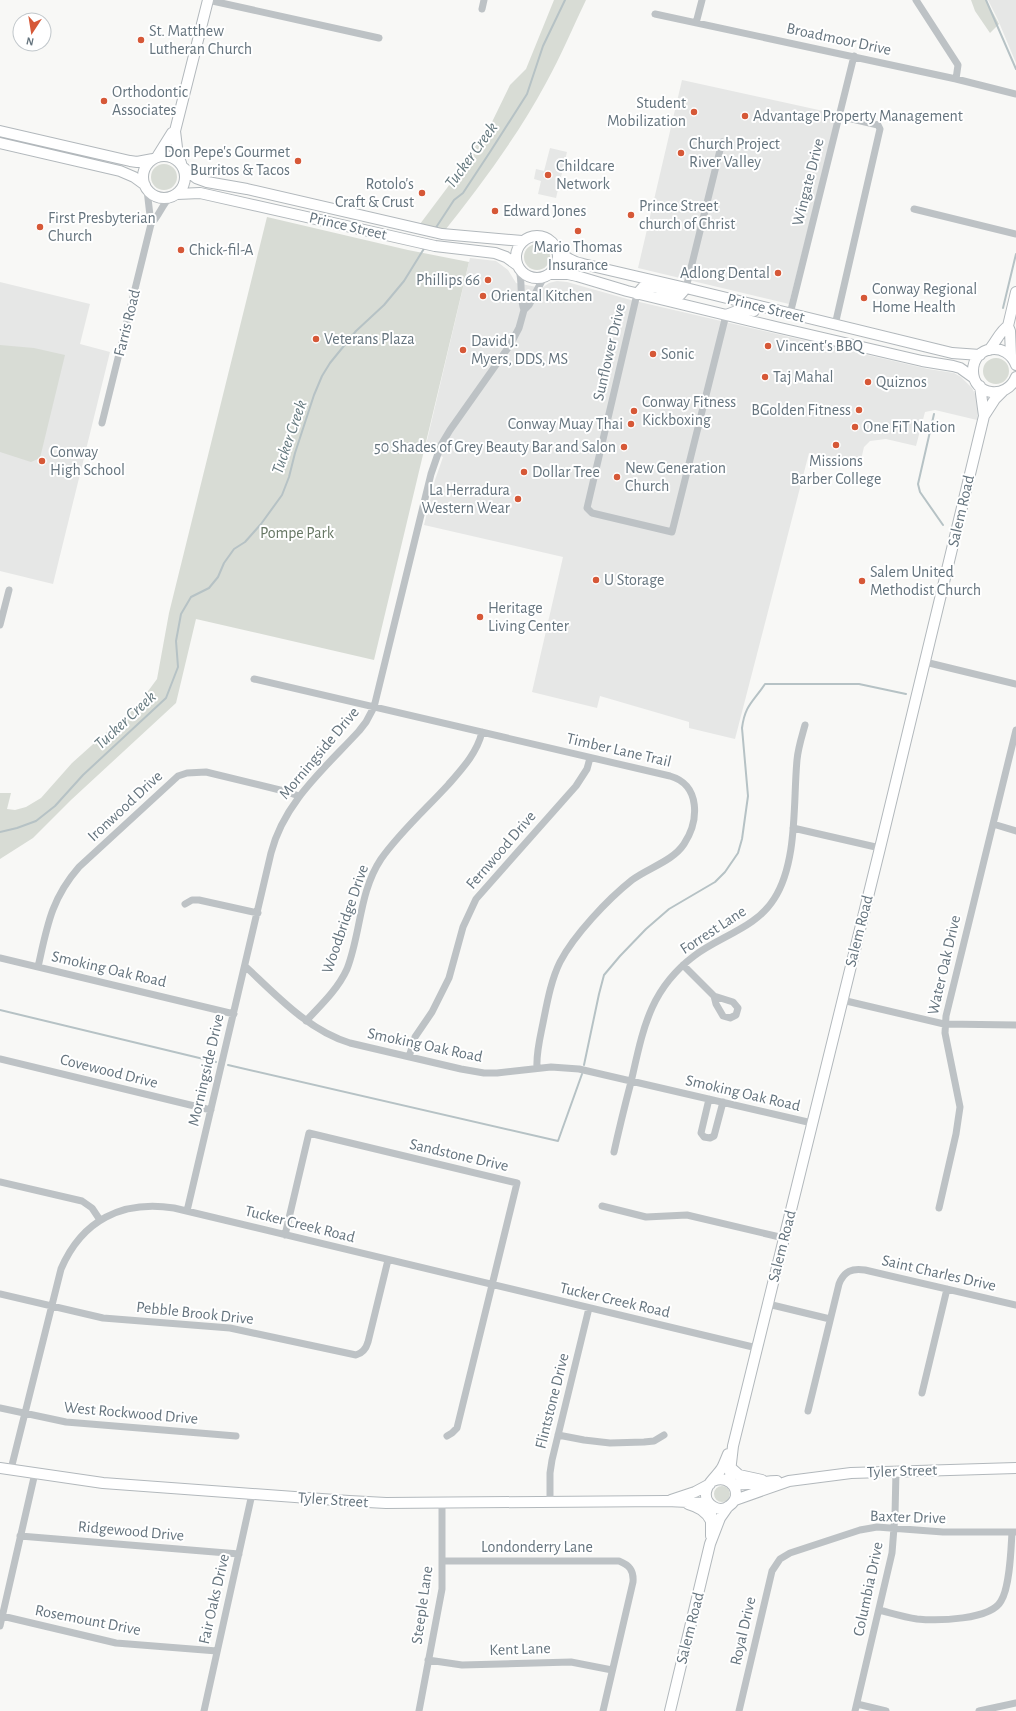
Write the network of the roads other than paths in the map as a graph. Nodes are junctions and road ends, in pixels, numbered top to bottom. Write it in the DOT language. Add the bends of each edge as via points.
graph roads {
  1 [pos="208,0"];
  2 [pos="484,0"];
  3 [pos="702,0"];
  4 [pos="916,0"];
  5 [pos="482,9"];
  6 [pos="655,14"];
  7 [pos="696,24"];
  8 [pos="379,38"];
  9 [pos="854,56"];
  10 [pos="956,78"];
  11 [pos="1016,94"];
  12 [pos="839,116"];
  13 [pos="0,131"];
  14 [pos="175,131"];
  15 [pos="0,136"];
  16 [pos="722,142"];
  17 [pos="0,143"];
  18 [pos="60,144"];
  19 [pos="155,158"];
  20 [pos="182,166"];
  21 [pos="146,188"];
  22 [pos="173,196"];
  23 [pos="914,208"];
  24 [pos="151,224"];
  25 [pos="1016,234"];
  26 [pos="522,241"];
  27 [pos="556,248"];
  28 [pos="518,267"];
  29 [pos="547,275"];
  30 [pos="675,285"];
  31 [pos="686,288"];
  32 [pos="1016,292"];
  33 [pos="642,295"];
  34 [pos="524,310"];
  35 [pos="776,310"];
  36 [pos="790,314"];
  37 [pos="730,316"];
  38 [pos="835,325"];
  39 [pos="1008,326"];
  40 [pos="915,344"];
  41 [pos="866,348"];
  42 [pos="989,350"];
  43 [pos="980,355"];
  44 [pos="1014,361"];
  45 [pos="1016,377"];
  46 [pos="977,382"];
  47 [pos="1009,389"];
  48 [pos="984,416"];
  49 [pos="102,422"];
  50 [pos="9,590"];
  51 [pos="0,624"];
  52 [pos="925,662"];
  53 [pos="254,679"];
  54 [pos="1016,684"];
  55 [pos="374,707"];
  56 [pos="805,725"];
  57 [pos="1016,730"];
  58 [pos="482,732"];
  59 [pos="590,758"];
  60 [pos="299,796"];
  61 [pos="993,824"];
  62 [pos="793,828"];
  63 [pos="1016,831"];
  64 [pos="880,848"];
  65 [pos="185,904"];
  66 [pos="258,913"];
  67 [pos="0,958"];
  68 [pos="683,965"];
  69 [pos="245,966"];
  70 [pos="38,967"];
  71 [pos="714,996"];
  72 [pos="842,1000"];
  73 [pos="234,1014"];
  74 [pos="306,1021"];
  75 [pos="944,1024"];
  76 [pos="1016,1025"];
  77 [pos="409,1057"];
  78 [pos="0,1059"];
  79 [pos="537,1068"];
  80 [pos="631,1081"];
  81 [pos="709,1099"];
  82 [pos="723,1102"];
  83 [pos="211,1110"];
  84 [pos="812,1123"];
  85 [pos="614,1152"];
  86 [pos="0,1182"];
  87 [pos="602,1206"];
  88 [pos="938,1208"];
  89 [pos="187,1211"];
  90 [pos="100,1220"];
  91 [pos="285,1235"];
  92 [pos="784,1238"];
  93 [pos="388,1260"];
  94 [pos="492,1285"];
  95 [pos="947,1289"];
  96 [pos="0,1294"];
  97 [pos="768,1304"];
  98 [pos="1016,1305"];
  99 [pos="51,1307"];
  100 [pos="589,1308"];
  101 [pos="830,1318"];
  102 [pos="757,1348"];
  103 [pos="922,1393"];
  104 [pos="0,1408"];
  105 [pos="808,1411"];
  106 [pos="25,1414"];
  107 [pos="664,1434"];
  108 [pos="558,1435"];
  109 [pos="236,1436"];
  110 [pos="447,1436"];
  111 [pos="733,1446"];
  112 [pos="730,1467"];
  113 [pos="0,1468"];
  114 [pos="1016,1468"];
  115 [pos="12,1469"];
  116 [pos="896,1471"];
  117 [pos="35,1474"];
  118 [pos="768,1481"];
  119 [pos="789,1481"];
  120 [pos="711,1482"];
  121 [pos="732,1484"];
  122 [pos="252,1494"];
  123 [pos="735,1500"];
  124 [pos="667,1501"];
  125 [pos="550,1502"];
  126 [pos="442,1503"];
  127 [pos="684,1503"];
  128 [pos="710,1504"];
  129 [pos="727,1508"];
  130 [pos="711,1521"];
  131 [pos="894,1528"];
  132 [pos="1014,1532"];
  133 [pos="20,1536"];
  134 [pos="710,1544"];
  135 [pos="239,1554"];
  136 [pos="780,1559"];
  137 [pos="443,1561"];
  138 [pos="879,1610"];
  139 [pos="2,1616"];
  140 [pos="0,1626"];
  141 [pos="217,1651"];
  142 [pos="428,1660"];
  143 [pos="612,1670"];
  144 [pos="1016,1703"];
  145 [pos="856,1707"];
  146 [pos="204,1711"];
  147 [pos="419,1711"];
  148 [pos="602,1711"];
  149 [pos="670,1711"];
  150 [pos="739,1711"];
  151 [pos="886,1711"];
  152 [pos="979,1711"];
  1 -- 8 [label="street"];
  1 -- 14 [label="main road"];
  2 -- 5 [label="street"];
  3 -- 7 [label="street"];
  4 -- 10 [label="street" via="958,66"];
  6 -- 7 [label="street, Broadmoor Drive"];
  7 -- 9 [label="street, Broadmoor Drive"];
  9 -- 10 [label="street, Broadmoor Drive"];
  9 -- 12 [label="street, Wingate Drive"];
  10 -- 11 [label="street, Broadmoor Drive"];
  12 -- 36 [label="street, Wingate Drive"];
  12 -- 38 [label="street" via="878,125 880,129"];
  13 -- 18 [label="main road"];
  14 -- 19 [label="main road"];
  14 -- 20 [label="main road"];
  15 -- 18 [label="main road" via="51,148"];
  16 -- 31 [label="street"];
  17 -- 21 [label="main road" via="120,171 134,177"];
  18 -- 19 [label="main road" via="130,161"];
  19 -- 20 [label="main road" via="171,157"];
  19 -- 21 [label="main road" via="147,164 143,172"];
  20 -- 22 [label="main road" via="185,182 182,190"];
  20 -- 26 [label="main road, Prince Street" via="191,175 207,182 442,234"];
  21 -- 22 [label="main road" via="156,197"];
  21 -- 24 [label="street, Farris Road"];
  22 -- 24 [label="street, Farris Road" via="162,205"];
  22 -- 28 [label="main road, Prince Street" via="200,193 435,246 494,253"];
  23 -- 25 [label="street"];
  24 -- 49 [label="street, Farris Road"];
  26 -- 27 [label="main road" via="531,236 543,236"];
  26 -- 28 [label="main road" via="516,252"];
  27 -- 29 [label="main road" via="556,268"];
  27 -- 30 [label="main road, Prince Street" via="577,263"];
  28 -- 29 [label="main road" via="532,278"];
  28 -- 34 [label="street, Morningside Drive" via="522,281"];
  29 -- 33 [label="main road, Prince Street" via="577,276"];
  29 -- 34 [label="street, Morningside Drive"];
  30 -- 31 [label="main road, Prince Street"];
  30 -- 33 [label="main road" via="671,289 644,286"];
  31 -- 33 [label="main road" via="680,295 656,292"];
  31 -- 35 [label="main road, Prince Street"];
  32 -- 39 [label="main road"];
  33 -- 37 [label="main road, Prince Street"];
  33 -- 37 [label="street, Sunflower Drive" via="587,508 589,511 672,532"];
  34 -- 55 [label="street, Morningside Drive" via="519,328 510,345 456,421 442,445 431,474"];
  35 -- 36 [label="main road, Prince Street"];
  35 -- 37 [label="main road" via="769,315 742,309"];
  36 -- 37 [label="main road" via="780,321 747,314"];
  36 -- 38 [label="main road, Prince Street"];
  37 -- 41 [label="main road, Prince Street"];
  38 -- 40 [label="main road, Prince Street"];
  39 -- 42 [label="main road" via="1003,329"];
  39 -- 44 [label="main road"];
  40 -- 41 [label="main road" via="907,348 881,342 873,343"];
  40 -- 43 [label="main road, Prince Street" via="960,354"];
  41 -- 46 [label="main road, Prince Street" via="960,368"];
  42 -- 43 [label="main road"];
  42 -- 44 [label="main road" via="1001,350"];
  43 -- 46 [label="main road, Salem Road" via="974,366"];
  45 -- 47 [label="main road, Salem Road"];
  46 -- 47 [label="main road, Prince Street" via="990,392"];
  46 -- 48 [label="main road, Salem Road"];
  47 -- 48 [label="main road, Salem Road" via="997,397"];
  48 -- 52 [label="main road, Salem Road"];
  50 -- 51 [label="street"];
  52 -- 54 [label="street"];
  52 -- 64 [label="main road, Salem Road"];
  53 -- 55 [label="street, Timber Lane Trail"];
  55 -- 58 [label="street, Timber Lane Trail"];
  55 -- 60 [label="street, Morningside Drive" via="359,731"];
  56 -- 62 [label="street, Forrest Lane" via="797,758"];
  57 -- 61 [label="street, Water Oak Drive"];
  58 -- 59 [label="street, Timber Lane Trail"];
  58 -- 74 [label="street, Woodbridge Drive" via="478,747 472,756 388,849 375,868 346,969 332,992"];
  59 -- 77 [label="street, Fernwood Drive" via="587,769 576,786 476,899 463,927 449,978 416,1037"];
  59 -- 79 [label="street, Timber Lane Trail" via="680,780 689,787 694,796 694,815 682,847 624,886 571,944 560,963 550,994 536,1056"];
  60 -- 66 [label="street, Morningside Drive" via="278,833"];
  60 -- 70 [label="street, Ironwood Drive" via="206,772 178,776 70,878 52,911"];
  61 -- 63 [label="street"];
  61 -- 75 [label="street, Water Oak Drive"];
  62 -- 64 [label="street"];
  62 -- 68 [label="street, Forrest Lane" via="783,881 769,905 752,922 701,950"];
  64 -- 72 [label="main road, Salem Road"];
  65 -- 66 [label="street" via="199,900"];
  66 -- 69 [label="street, Morningside Drive"];
  67 -- 70 [label="street, Smoking Oak Road"];
  68 -- 71 [label="street"];
  68 -- 80 [label="street, Forrest Lane" via="669,980 650,1011 642,1031"];
  69 -- 73 [label="street, Morningside Drive"];
  69 -- 74 [label="street, Smoking Oak Road"];
  70 -- 73 [label="street, Smoking Oak Road"];
  72 -- 75 [label="street"];
  72 -- 84 [label="main road, Salem Road"];
  73 -- 83 [label="street, Morningside Drive"];
  74 -- 77 [label="street, Smoking Oak Road" via="337,1039"];
  75 -- 76 [label="street"];
  75 -- 88 [label="street, Water Oak Drive" via="960,1107"];
  77 -- 79 [label="street, Smoking Oak Road" via="484,1073"];
  78 -- 83 [label="street, Covewood Drive"];
  79 -- 80 [label="street, Smoking Oak Road" via="565,1067"];
  80 -- 81 [label="street, Smoking Oak Road"];
  80 -- 85 [label="street, Forrest Lane"];
  81 -- 82 [label="street, Smoking Oak Road"];
  81 -- 82 [label="street" via="701,1133 707,1138 714,1136"];
  82 -- 84 [label="street, Smoking Oak Road"];
  83 -- 89 [label="street, Morningside Drive"];
  84 -- 92 [label="main road, Salem Road"];
  86 -- 90 [label="street" via="82,1201 92,1208"];
  87 -- 92 [label="street" via="646,1217 687,1215"];
  89 -- 90 [label="street, Tucker Creek Road" via="146,1206 118,1211"];
  89 -- 91 [label="street, Tucker Creek Road"];
  90 -- 99 [label="street, Tucker Creek Road" via="80,1237 65,1258"];
  91 -- 93 [label="street, Tucker Creek Road"];
  91 -- 94 [label="street, Sandstone Drive" via="309,1133 501,1179 517,1183"];
  92 -- 97 [label="main road, Salem Road"];
  93 -- 94 [label="street, Tucker Creek Road"];
  93 -- 99 [label="street, Pebble Brook Drive" via="368,1342 364,1350 356,1355 241,1330 103,1318"];
  94 -- 100 [label="street, Tucker Creek Road"];
  94 -- 110 [label="street, Sandstone Drive" via="457,1428"];
  95 -- 98 [label="street, Saint Charles Drive"];
  95 -- 101 [label="street, Saint Charles Drive" via="866,1270 850,1270 841,1278"];
  95 -- 103 [label="street"];
  96 -- 99 [label="street, Pebble Brook Drive"];
  97 -- 101 [label="street"];
  97 -- 102 [label="main road, Salem Road"];
  99 -- 106 [label="street, Tucker Creek Road"];
  100 -- 102 [label="street, Tucker Creek Road"];
  100 -- 108 [label="street, Flintstone Drive"];
  101 -- 105 [label="street"];
  102 -- 111 [label="main road, Salem Road"];
  104 -- 106 [label="street, West Rockwood Drive"];
  106 -- 109 [label="street, West Rockwood Drive" via="78,1423"];
  106 -- 115 [label="street, Tucker Creek Road"];
  107 -- 108 [label="street" via="654,1441 621,1443 597,1442"];
  108 -- 125 [label="street, Flintstone Drive" via="550,1473"];
  111 -- 112 [label="main road, Salem Road"];
  111 -- 120 [label="main road, Salem Road"];
  112 -- 118 [label="main road" via="739,1475"];
  112 -- 121 [label="main road, Salem Road"];
  113 -- 115 [label="main road, Tyler Street"];
  114 -- 116 [label="main road, Tyler Street"];
  115 -- 117 [label="main road, Tyler Street"];
  116 -- 119 [label="main road, Tyler Street" via="851,1473"];
  116 -- 131 [label="street, Columbia Drive"];
  117 -- 122 [label="main road, Tyler Street" via="104,1483"];
  117 -- 133 [label="street"];
  118 -- 119 [label="main road, Tyler Street"];
  118 -- 121 [label="main road, Tyler Street" via="747,1485"];
  119 -- 123 [label="main road, Tyler Street"];
  120 -- 121 [label="main road" via="722,1479"];
  120 -- 124 [label="main road, Tyler Street" via="695,1492"];
  120 -- 128 [label="main road" via="706,1491"];
  121 -- 123 [label="main road" via="736,1491"];
  122 -- 126 [label="main road, Tyler Street" via="349,1501"];
  122 -- 135 [label="street, Fair Oaks Drive"];
  123 -- 129 [label="main road"];
  124 -- 125 [label="main road, Tyler Street"];
  124 -- 127 [label="main road, Tyler Street"];
  125 -- 126 [label="main road, Tyler Street"];
  126 -- 137 [label="street, Steeple Lane"];
  127 -- 128 [label="main road, Tyler Street" via="691,1501"];
  127 -- 130 [label="main road" via="703,1510"];
  128 -- 129 [label="main road" via="721,1509"];
  128 -- 130 [label="main road, Salem Road"];
  129 -- 134 [label="main road, Salem Road" via="720,1518"];
  130 -- 134 [label="main road, Salem Road"];
  131 -- 132 [label="street, Baxter Drive" via="943,1532"];
  131 -- 136 [label="street, Baxter Drive" via="860,1530 790,1552"];
  131 -- 138 [label="street, Columbia Drive" via="892,1553"];
  132 -- 138 [label="street" via="1002,1601 994,1609 982,1614 939,1620"];
  133 -- 135 [label="street, Ridgewood Drive"];
  133 -- 139 [label="street"];
  134 -- 149 [label="main road, Salem Road"];
  135 -- 141 [label="street, Fair Oaks Drive"];
  136 -- 150 [label="street, Royal Drive" via="772,1571"];
  137 -- 142 [label="street, Steeple Lane" via="442,1589"];
  137 -- 143 [label="street, Londonderry Lane" via="619,1561 629,1566 633,1582"];
  138 -- 145 [label="street, Columbia Drive"];
  139 -- 140 [label="street"];
  139 -- 141 [label="street, Rosemount Drive" via="116,1643"];
  141 -- 146 [label="street, Fair Oaks Drive"];
  142 -- 143 [label="street, Kent Lane" via="462,1665 571,1662"];
  142 -- 147 [label="street, Steeple Lane"];
  143 -- 148 [label="street"];
  144 -- 152 [label="street"];
  145 -- 151 [label="street"];
}
